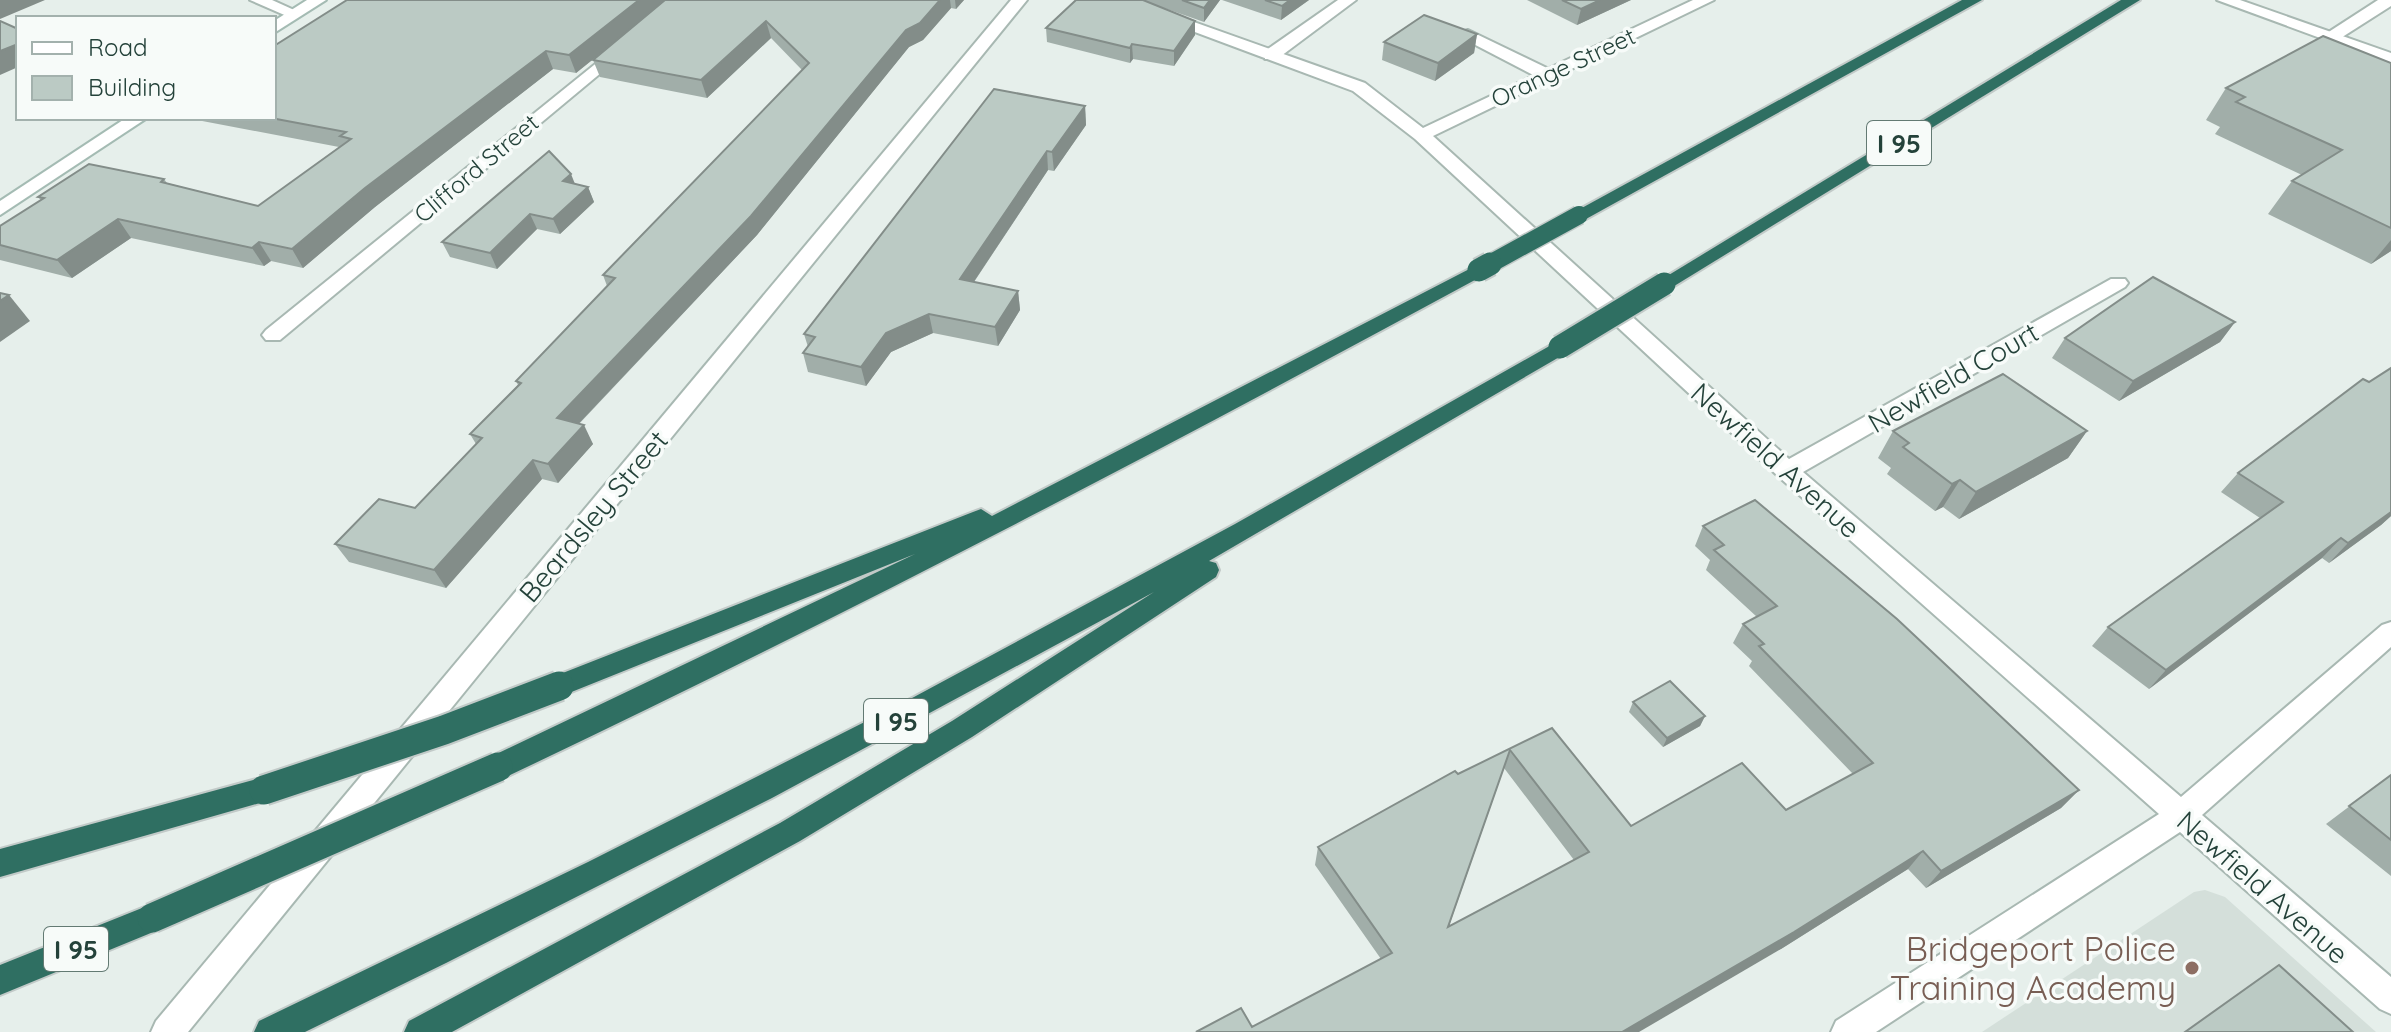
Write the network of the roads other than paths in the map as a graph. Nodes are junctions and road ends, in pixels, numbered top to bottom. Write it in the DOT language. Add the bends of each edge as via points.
graph roads {
  1 [pos="258,0"];
  2 [pos="318,0"];
  3 [pos="1019,0"];
  4 [pos="1117,0"];
  5 [pos="1348,0"];
  6 [pos="1706,0"];
  7 [pos="1974,0"];
  8 [pos="2132,0"];
  9 [pos="2225,0"];
  10 [pos="2389,0"];
  11 [pos="295,14"];
  12 [pos="276,27"];
  13 [pos="1468,35"];
  14 [pos="2330,38"];
  15 [pos="630,41"];
  16 [pos="1271,55"];
  17 [pos="2391,59"];
  18 [pos="1545,74"];
  19 [pos="135,120"];
  20 [pos="1421,135"];
  21 [pos="0,209"];
  22 [pos="2118,283"];
  23 [pos="273,335"];
  24 [pos="1469,401"];
  25 [pos="1117,464"];
  26 [pos="1787,471"];
  27 [pos="2391,632"];
  28 [pos="2181,815"];
  29 [pos="0,863"];
  30 [pos="0,980"];
  31 [pos="2391,998"];
  32 [pos="167,1032"];
  33 [pos="270,1032"];
  34 [pos="420,1032"];
  35 [pos="1847,1032"];
  1 -- 11 [label="street"];
  2 -- 11 [label="street"];
  3 -- 32 [label="street, Beardsley Street"];
  4 -- 16 [label="street, Newfield Avenue"];
  5 -- 16 [label="street"];
  6 -- 18 [label="street, Orange Street"];
  7 -- 25 [label="highway, I 95, bridge"];
  8 -- 24 [label="highway, I 95, bridge"];
  9 -- 14 [label="street"];
  10 -- 14 [label="street"];
  11 -- 12 [label="street"];
  13 -- 18 [label="street"];
  14 -- 17 [label="street"];
  15 -- 23 [label="street, Clifford Street"];
  16 -- 20 [label="street, Newfield Avenue" via="1359,87"];
  18 -- 20 [label="street, Orange Street"];
  19 -- 21 [label="street"];
  20 -- 26 [label="street, Newfield Avenue"];
  22 -- 26 [label="street, Newfield Court"];
  24 -- 33 [label="highway, I 95" via="1334,482 831,756"];
  24 -- 34 [label="highway" via="962,729 610,932"];
  25 -- 29 [label="highway, bridge" via="444,730 264,790"];
  25 -- 30 [label="highway, I 95, bridge" via="793,628 498,767"];
  26 -- 28 [label="street, Newfield Avenue"];
  27 -- 28 [label="street"];
  28 -- 31 [label="street, Newfield Avenue"];
  28 -- 35 [label="street"];
}
